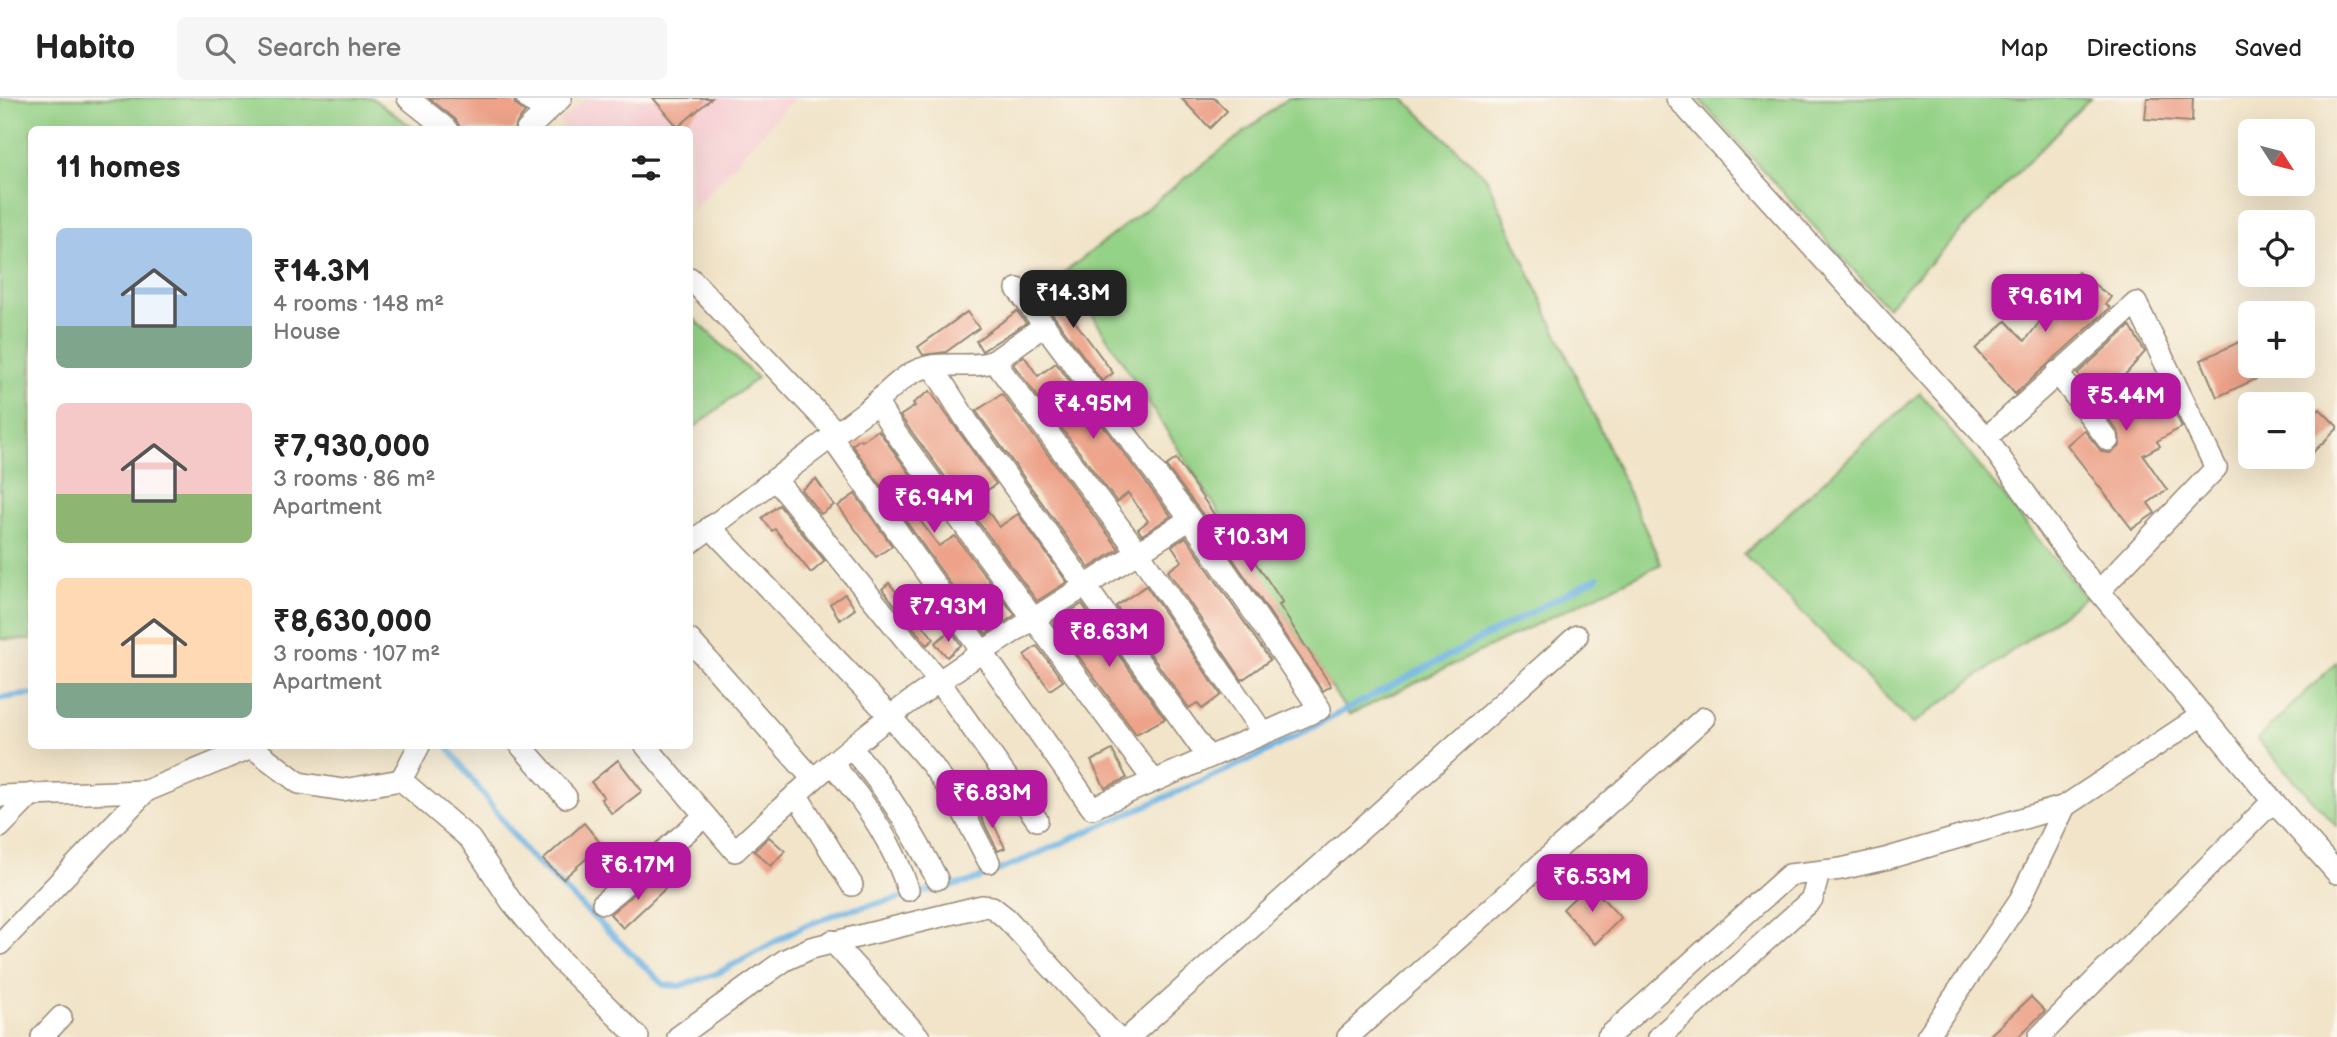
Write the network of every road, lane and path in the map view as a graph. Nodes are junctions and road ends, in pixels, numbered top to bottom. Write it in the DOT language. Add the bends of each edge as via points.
graph roads {
  1 [pos="408,98"];
  2 [pos="527,98"];
  3 [pos="1676,98"];
  4 [pos="553,105"];
  5 [pos="443,126"];
  6 [pos="531,126"];
  7 [pos="693,281"];
  8 [pos="1017,289"];
  9 [pos="1045,325"];
  10 [pos="994,361"];
  11 [pos="932,366"];
  12 [pos="2057,372"];
  13 [pos="877,403"];
  14 [pos="834,435"];
  15 [pos="1986,438"];
  16 [pos="2108,440"];
  17 [pos="775,479"];
  18 [pos="1190,519"];
  19 [pos="710,527"];
  20 [pos="693,541"];
  21 [pos="1139,553"];
  22 [pos="1085,587"];
  23 [pos="2099,591"];
  24 [pos="1033,620"];
  25 [pos="1577,636"];
  26 [pos="693,643"];
  27 [pos="983,652"];
  28 [pos="939,681"];
  29 [pos="2202,715"];
  30 [pos="890,716"];
  31 [pos="1704,718"];
  32 [pos="1263,733"];
  33 [pos="851,748"];
  34 [pos="248,749"];
  35 [pos="256,749"];
  36 [pos="417,749"];
  37 [pos="524,749"];
  38 [pos="649,749"];
  39 [pos="1208,757"];
  40 [pos="832,764"];
  41 [pos="813,779"];
  42 [pos="401,780"];
  43 [pos="1154,781"];
  44 [pos="146,792"];
  45 [pos="32,794"];
  46 [pos="796,794"];
  47 [pos="0,796"];
  48 [pos="566,797"];
  49 [pos="2273,801"];
  50 [pos="2065,806"];
  51 [pos="705,816"];
  52 [pos="1037,820"];
  53 [pos="0,827"];
  54 [pos="989,862"];
  55 [pos="1819,873"];
  56 [pos="2337,873"];
  57 [pos="937,879"];
  58 [pos="852,885"];
  59 [pos="908,890"];
  60 [pos="603,903"];
  61 [pos="832,941"];
  62 [pos="0,944"];
  63 [pos="61,1017"];
  64 [pos="42,1037"];
  65 [pos="638,1037"];
  66 [pos="678,1037"];
  67 [pos="919,1037"];
  68 [pos="1115,1037"];
  69 [pos="1129,1037"];
  70 [pos="1348,1037"];
  71 [pos="1608,1037"];
  72 [pos="1659,1037"];
  73 [pos="1927,1037"];
  74 [pos="2039,1037"];
  1 -- 5 [label="street"];
  2 -- 4 [label="street"];
  3 -- 15 [label="street"];
  4 -- 6 [label="street"];
  7 -- 14 [label="street"];
  8 -- 9 [label="street"];
  9 -- 10 [label="street"];
  9 -- 18 [label="street"];
  10 -- 11 [label="street"];
  10 -- 21 [label="street"];
  11 -- 13 [label="street" via="912,373"];
  11 -- 22 [label="street"];
  12 -- 15 [label="street"];
  12 -- 16 [label="street"];
  12 -- 23 [label="street" via="2136,303 2216,468"];
  13 -- 14 [label="street"];
  13 -- 24 [label="street"];
  14 -- 17 [label="street"];
  14 -- 27 [label="street"];
  15 -- 23 [label="street"];
  17 -- 19 [label="street"];
  17 -- 28 [label="street"];
  18 -- 21 [label="street"];
  18 -- 32 [label="street" via="1320,709"];
  19 -- 20 [label="street"];
  19 -- 30 [label="street"];
  21 -- 22 [label="street"];
  21 -- 32 [label="street"];
  22 -- 24 [label="street"];
  22 -- 39 [label="street"];
  23 -- 29 [label="street"];
  24 -- 27 [label="street"];
  24 -- 43 [label="street"];
  25 -- 69 [label="street"];
  26 -- 41 [label="street"];
  27 -- 28 [label="street"];
  27 -- 43 [label="street" via="1092,808"];
  28 -- 30 [label="street"];
  28 -- 52 [label="street"];
  29 -- 49 [label="street"];
  29 -- 50 [label="street"];
  30 -- 33 [label="street"];
  30 -- 54 [label="street" via="947,785"];
  31 -- 70 [label="street"];
  32 -- 39 [label="street"];
  33 -- 40 [label="street"];
  33 -- 57 [label="street" via="873,772"];
  34 -- 44 [label="street"];
  35 -- 42 [label="street" via="299,783 343,790"];
  36 -- 42 [label="street"];
  37 -- 48 [label="street"];
  38 -- 51 [label="street"];
  39 -- 43 [label="street"];
  40 -- 41 [label="street"];
  40 -- 59 [label="street" via="884,834"];
  41 -- 46 [label="street"];
  42 -- 65 [label="street" via="470,839 511,901 560,960"];
  44 -- 45 [label="street"];
  44 -- 62 [label="street"];
  45 -- 47 [label="street"];
  45 -- 53 [label="street"];
  46 -- 51 [label="street" via="735,850"];
  46 -- 58 [label="street"];
  49 -- 56 [label="street"];
  49 -- 74 [label="street"];
  50 -- 55 [label="street" via="1885,859"];
  50 -- 73 [label="street" via="2020,900"];
  51 -- 60 [label="street"];
  55 -- 71 [label="street" via="1789,875"];
  55 -- 72 [label="street" via="1812,899"];
  61 -- 66 [label="street" via="785,960"];
  61 -- 67 [label="street"];
  61 -- 68 [label="street" via="992,907"];
  63 -- 64 [label="street"];
}
